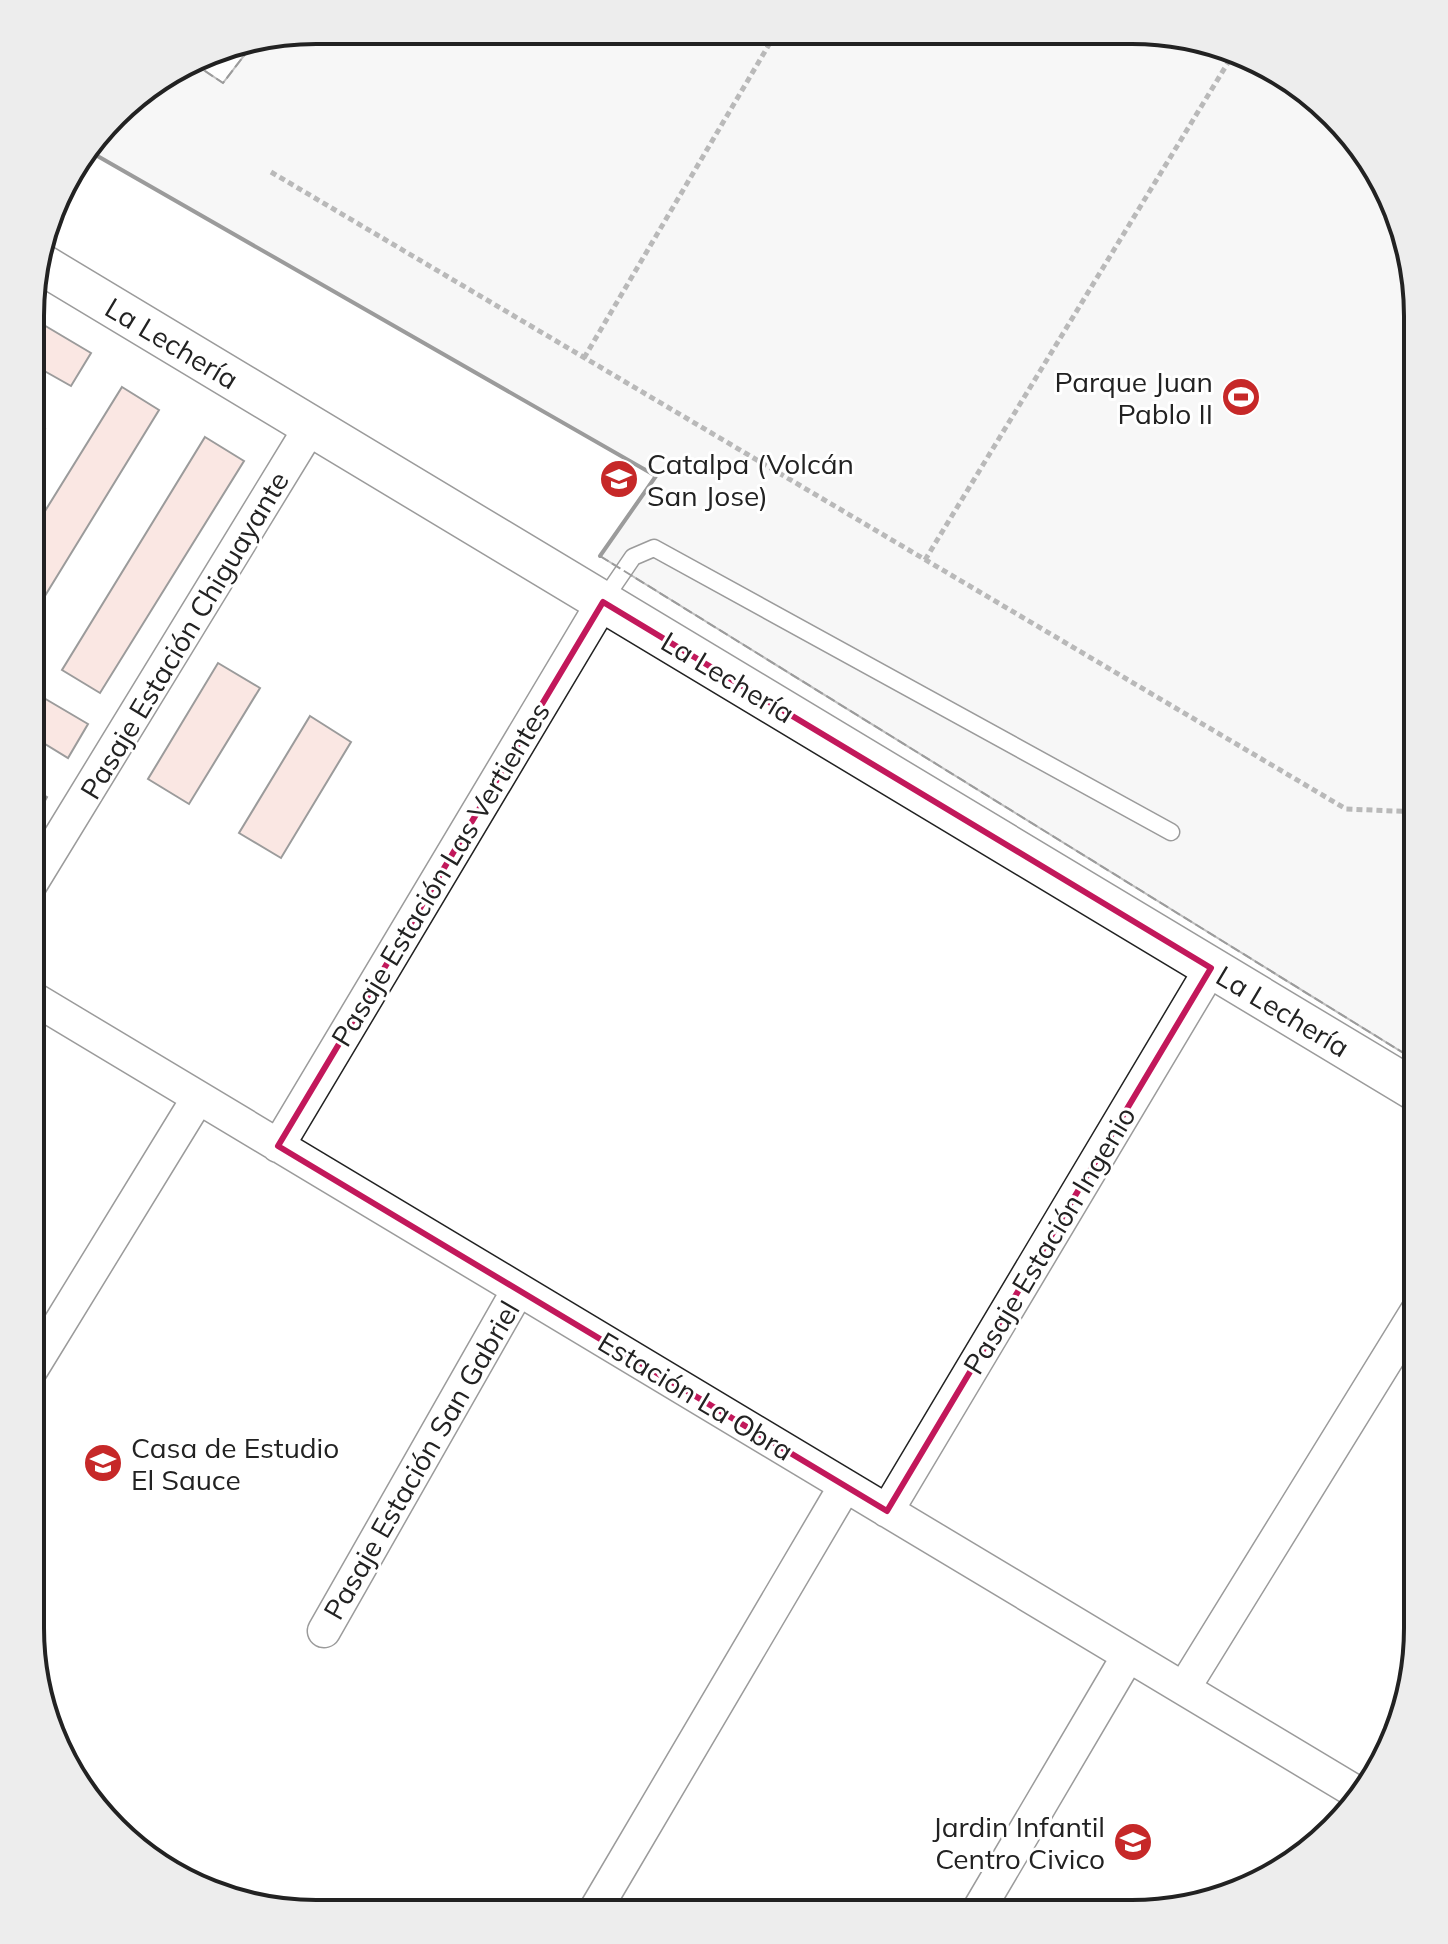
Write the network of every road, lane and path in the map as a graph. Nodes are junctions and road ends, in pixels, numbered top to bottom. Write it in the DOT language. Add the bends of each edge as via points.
graph roads {
  1 [pos="769,44"];
  2 [pos="1228,62"];
  3 [pos="271,172"];
  4 [pos="48,268"];
  5 [pos="584,358"];
  6 [pos="311,426"];
  7 [pos="925,560"];
  8 [pos="603,602"];
  9 [pos="1404,809"];
  10 [pos="1171,832"];
  11 [pos="44,863"];
  12 [pos="1211,968"];
  13 [pos="44,1005"];
  14 [pos="1403,1083"];
  15 [pos="198,1098"];
  16 [pos="278,1146"];
  17 [pos="518,1290"];
  18 [pos="1403,1333"];
  19 [pos="44,1349"];
  20 [pos="845,1486"];
  21 [pos="887,1511"];
  22 [pos="324,1631"];
  23 [pos="1128,1656"];
  24 [pos="1184,1688"];
  25 [pos="1351,1789"];
  26 [pos="601,1900"];
  27 [pos="984,1900"];
  1 -- 5 [label="path"];
  2 -- 7 [label="path"];
  3 -- 5 [label="path"];
  4 -- 6 [label="street, La Lechería"];
  5 -- 7 [label="path"];
  6 -- 8 [label="street, La Lechería"];
  6 -- 11 [label="street, Pasaje Estación Chiguayante"];
  7 -- 9 [label="path" via="1346,809"];
  8 -- 10 [label="lane" via="633,557 654,548"];
  8 -- 12 [label="street, La Lechería"];
  8 -- 16 [label="street, Pasaje Estación Las Vertientes"];
  12 -- 14 [label="street, La Lechería"];
  12 -- 21 [label="street, Pasaje Estación Ingenio"];
  13 -- 15 [label="street, Estación La Obra"];
  15 -- 16 [label="street, Estación La Obra"];
  15 -- 19 [label="street"];
  16 -- 17 [label="street, Estación La Obra"];
  17 -- 20 [label="street, Estación La Obra"];
  17 -- 22 [label="street, Pasaje Estación San Gabriel"];
  18 -- 24 [label="street"];
  20 -- 21 [label="street, Estación La Obra"];
  20 -- 26 [label="street"];
  21 -- 23 [label="street, Estación La Obra"];
  23 -- 24 [label="street, Estación La Obra"];
  23 -- 27 [label="street"];
  24 -- 25 [label="street, Estación La Obra"];
}
